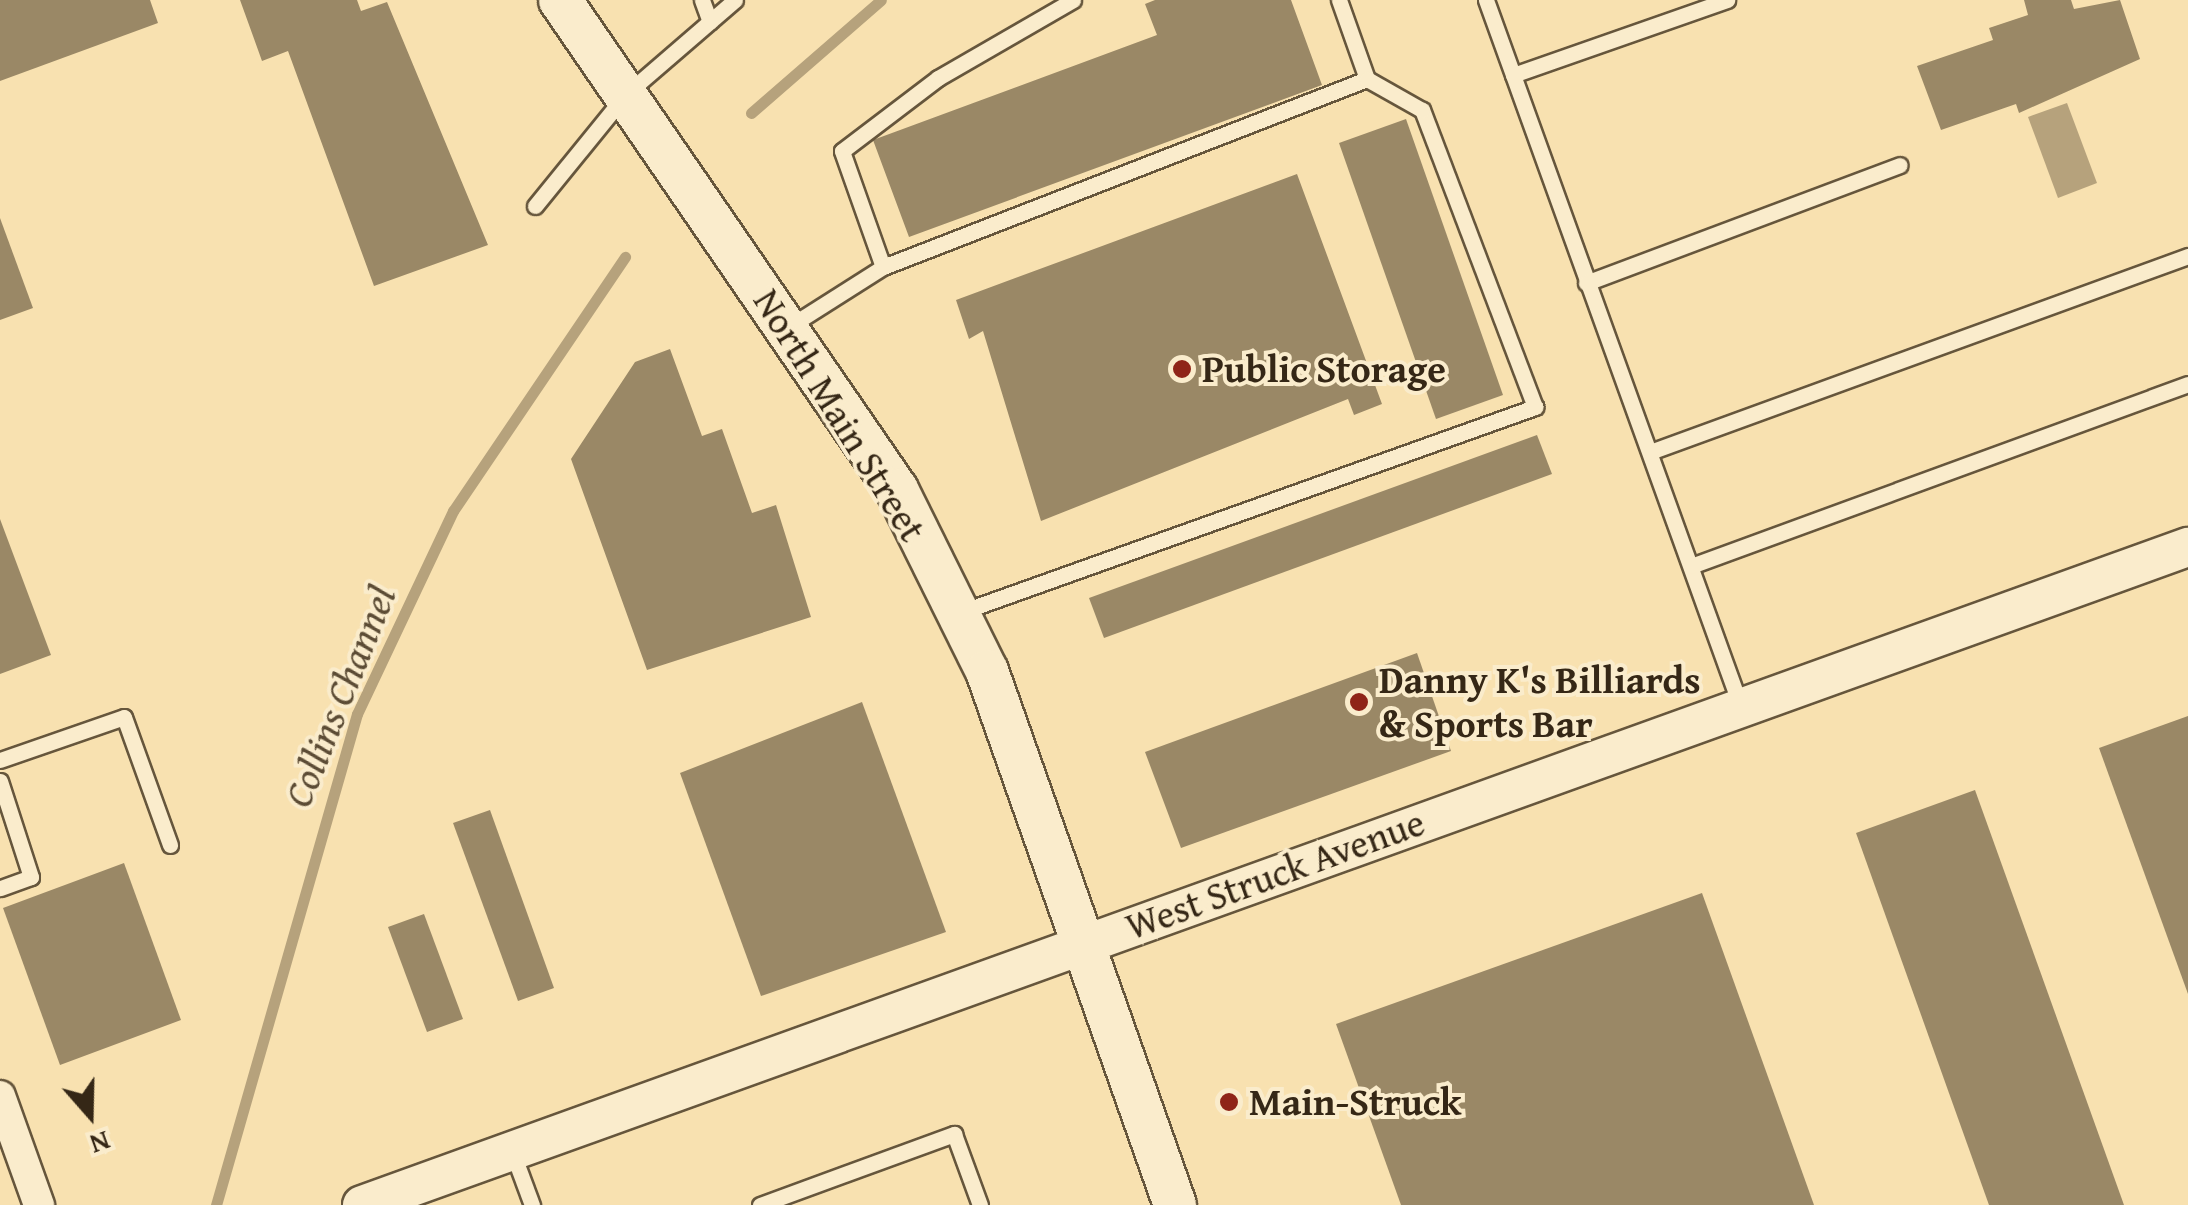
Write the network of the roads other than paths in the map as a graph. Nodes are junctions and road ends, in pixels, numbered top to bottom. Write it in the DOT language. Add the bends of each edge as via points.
graph roads {
  1 [pos="560,0"];
  2 [pos="702,0"];
  3 [pos="736,0"];
  4 [pos="1074,0"];
  5 [pos="1339,0"];
  6 [pos="1486,0"];
  7 [pos="1727,0"];
  8 [pos="710,22"];
  9 [pos="1512,75"];
  10 [pos="1366,79"];
  11 [pos="626,94"];
  12 [pos="1900,165"];
  13 [pos="535,206"];
  14 [pos="2188,256"];
  15 [pos="884,267"];
  16 [pos="1586,283"];
  17 [pos="787,328"];
  18 [pos="2188,384"];
  19 [pos="1650,452"];
  20 [pos="2188,546"];
  21 [pos="1691,566"];
  22 [pos="958,613"];
  23 [pos="1741,707"];
  24 [pos="0,760"];
  25 [pos="0,781"];
  26 [pos="170,845"];
  27 [pos="0,888"];
  28 [pos="1081,943"];
  29 [pos="0,1096"];
  30 [pos="512,1151"];
  31 [pos="404,1198"];
  32 [pos="39,1205"];
  33 [pos="362,1205"];
  34 [pos="532,1205"];
  35 [pos="760,1205"];
  36 [pos="980,1205"];
  37 [pos="1175,1205"];
  1 -- 11 [label="main road, North Main Street"];
  2 -- 8 [label="lane"];
  3 -- 8 [label="lane"];
  4 -- 15 [label="lane" via="938,78 842,150"];
  5 -- 10 [label="lane"];
  6 -- 9 [label="lane"];
  7 -- 9 [label="lane"];
  8 -- 11 [label="lane"];
  9 -- 16 [label="lane"];
  10 -- 15 [label="lane"];
  10 -- 22 [label="lane" via="1422,110 1535,407"];
  11 -- 13 [label="lane"];
  11 -- 17 [label="main road, North Main Street"];
  12 -- 16 [label="lane"];
  14 -- 19 [label="lane"];
  15 -- 17 [label="lane"];
  16 -- 19 [label="lane"];
  17 -- 22 [label="main road, North Main Street" via="897,490"];
  18 -- 21 [label="lane"];
  19 -- 21 [label="lane"];
  20 -- 23 [label="street, West Struck Avenue"];
  21 -- 23 [label="lane"];
  22 -- 28 [label="main road, North Main Street"];
  23 -- 28 [label="street, West Struck Avenue"];
  24 -- 26 [label="lane" via="124,716"];
  25 -- 27 [label="lane" via="31,877"];
  28 -- 30 [label="street, West Struck Avenue"];
  28 -- 37 [label="main road, North Main Street"];
  29 -- 32 [label="street"];
  30 -- 31 [label="street, West Struck Avenue"];
  30 -- 34 [label="lane"];
  31 -- 33 [label="street, West Struck Avenue"];
  35 -- 36 [label="lane" via="954,1134"];
}
